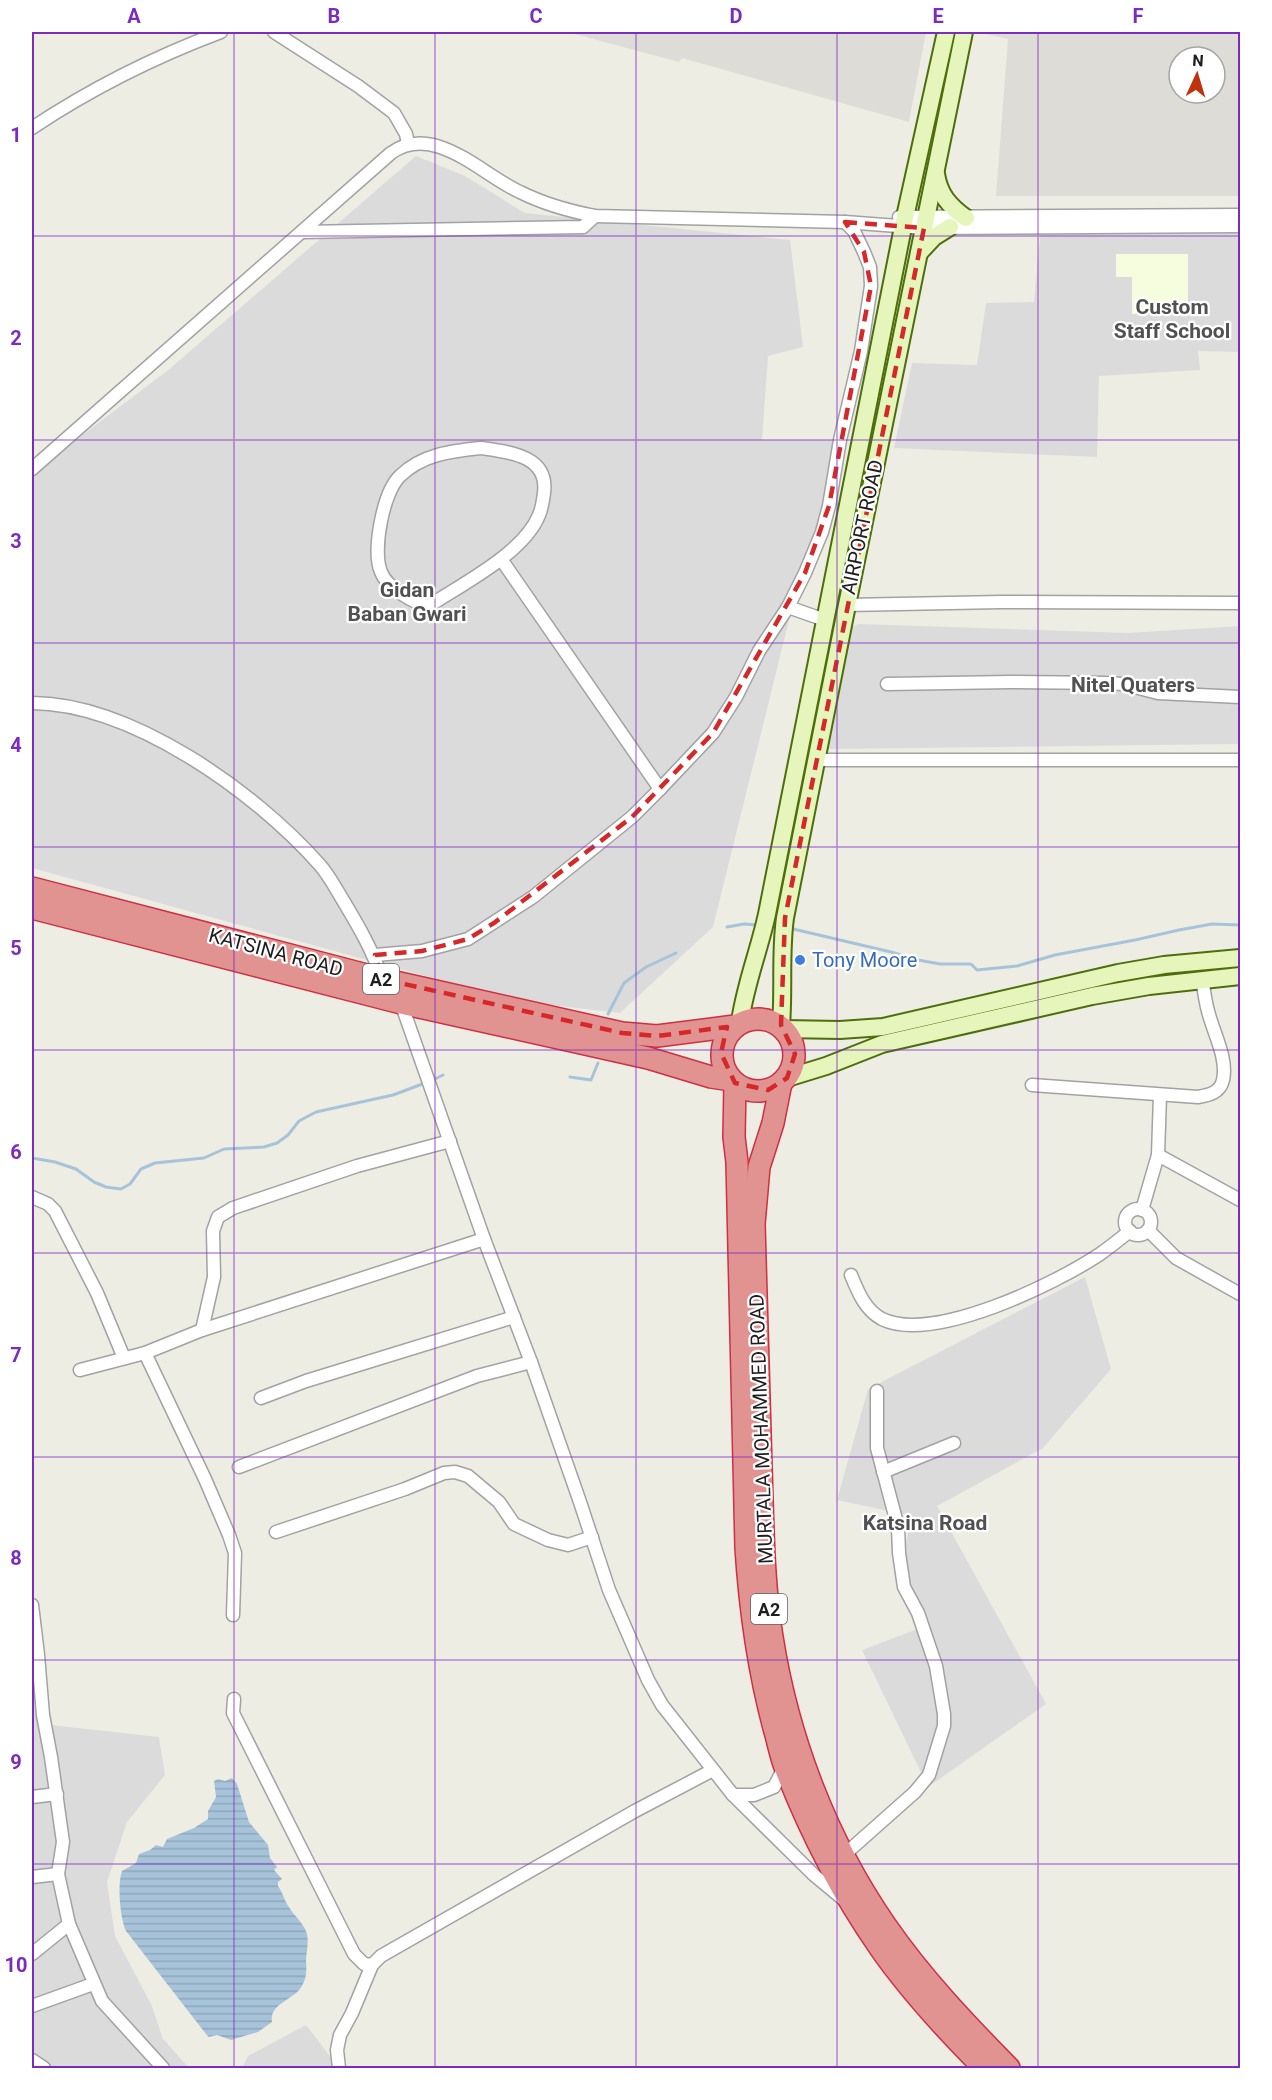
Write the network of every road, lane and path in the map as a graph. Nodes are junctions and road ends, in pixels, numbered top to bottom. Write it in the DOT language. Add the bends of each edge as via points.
graph roads {
  1 [pos="221,32"];
  2 [pos="274,32"];
  3 [pos="946,32"];
  4 [pos="964,32"];
  5 [pos="32,128"];
  6 [pos="408,144"];
  7 [pos="935,171"];
  8 [pos="1240,215"];
  9 [pos="595,216"];
  10 [pos="966,218"];
  11 [pos="904,221"];
  12 [pos="848,222"];
  13 [pos="925,222"];
  14 [pos="1240,226"];
  15 [pos="950,228"];
  16 [pos="302,232"];
  17 [pos="918,254"];
  18 [pos="33,466"];
  19 [pos="501,559"];
  20 [pos="1240,603"];
  21 [pos="847,605"];
  22 [pos="788,607"];
  23 [pos="825,620"];
  24 [pos="886,684"];
  25 [pos="1240,697"];
  26 [pos="32,704"];
  27 [pos="816,760"];
  28 [pos="1240,760"];
  29 [pos="660,789"];
  30 [pos="32,888"];
  31 [pos="32,908"];
  32 [pos="375,955"];
  33 [pos="1240,958"];
  34 [pos="1240,976"];
  35 [pos="382,979"];
  36 [pos="1202,979"];
  37 [pos="401,1003"];
  38 [pos="737,1024"];
  39 [pos="783,1027"];
  40 [pos="784,1080"];
  41 [pos="733,1082"];
  42 [pos="1032,1085"];
  43 [pos="1160,1095"];
  44 [pos="450,1141"];
  45 [pos="1158,1155"];
  46 [pos="32,1197"];
  47 [pos="1240,1200"];
  48 [pos="1142,1210"];
  49 [pos="1148,1230"];
  50 [pos="1130,1231"];
  51 [pos="484,1239"];
  52 [pos="851,1275"];
  53 [pos="1240,1294"];
  54 [pos="514,1317"];
  55 [pos="202,1330"];
  56 [pos="145,1353"];
  57 [pos="124,1358"];
  58 [pos="531,1362"];
  59 [pos="80,1370"];
  60 [pos="877,1391"];
  61 [pos="261,1398"];
  62 [pos="954,1443"];
  63 [pos="239,1467"];
  64 [pos="883,1472"];
  65 [pos="276,1532"];
  66 [pos="592,1537"];
  67 [pos="32,1605"];
  68 [pos="233,1615"];
  69 [pos="234,1699"];
  70 [pos="37,1716"];
  71 [pos="784,1766"];
  72 [pos="713,1770"];
  73 [pos="57,1794"];
  74 [pos="733,1795"];
  75 [pos="32,1797"];
  76 [pos="844,1855"];
  77 [pos="58,1874"];
  78 [pos="32,1877"];
  79 [pos="857,1911"];
  80 [pos="69,1924"];
  81 [pos="32,1954"];
  82 [pos="372,1965"];
  83 [pos="93,1984"];
  84 [pos="32,2006"];
  85 [pos="32,2060"];
  86 [pos="44,2068"];
  87 [pos="163,2068"];
  88 [pos="339,2068"];
  89 [pos="984,2068"];
  90 [pos="1009,2068"];
  1 -- 5 [label="street" via="154,59"];
  2 -- 6 [label="street" via="394,113"];
  3 -- 11 [label="street, AIRPORT ROAD"];
  4 -- 7 [label="street, AIRPORT ROAD"];
  6 -- 9 [label="street" via="440,147 518,191"];
  6 -- 16 [label="street" via="391,153"];
  7 -- 10 [label="street" via="942,194"];
  7 -- 13 [label="street, AIRPORT ROAD"];
  8 -- 10 [label="street"];
  9 -- 12 [label="street"];
  9 -- 16 [label="street" via="584,227"];
  10 -- 13 [label="street"];
  11 -- 12 [label="street"];
  11 -- 13 [label="street"];
  11 -- 23 [label="street, AIRPORT ROAD"];
  12 -- 22 [label="street" via="870,267 871,286 861,351 822,532"];
  13 -- 15 [label="street"];
  13 -- 17 [label="street, AIRPORT ROAD"];
  14 -- 15 [label="street"];
  15 -- 17 [label="street"];
  16 -- 18 [label="street"];
  17 -- 21 [label="street, AIRPORT ROAD"];
  19 -- 19 [label="street" via="429,606 398,592 381,573 378,550 383,509 399,476 420,461 447,451 481,448 524,456 538,467 545,485 539,516 520,543"];
  19 -- 29 [label="street"];
  20 -- 21 [label="street"];
  21 -- 27 [label="street, AIRPORT ROAD"];
  22 -- 23 [label="street"];
  22 -- 29 [label="street" via="713,733"];
  23 -- 38 [label="street, AIRPORT ROAD" via="767,914"];
  24 -- 25 [label="street" via="1105,683 1158,693"];
  26 -- 32 [label="street" via="74,708 130,727 177,749 228,783 271,817 320,865"];
  27 -- 28 [label="street"];
  27 -- 39 [label="street, AIRPORT ROAD" via="785,918"];
  29 -- 32 [label="street" via="632,817 533,897 468,939 422,951"];
  30 -- 35 [label="highway, KATSINA ROAD / A2"];
  31 -- 37 [label="highway, KATSINA ROAD / A2"];
  32 -- 35 [label="street"];
  33 -- 39 [label="street" via="1118,973 883,1027"];
  34 -- 36 [label="street"];
  35 -- 38 [label="highway, KATSINA ROAD / A2" via="639,1036"];
  36 -- 40 [label="street" via="1092,996 882,1044"];
  36 -- 43 [label="street" via="1222,1057 1223,1081 1209,1095"];
  37 -- 41 [label="highway, KATSINA ROAD / A2" via="648,1058"];
  37 -- 44 [label="street"];
  38 -- 39 [label="highway, A2" via="758,1018"];
  38 -- 41 [label="highway, A2" via="724,1041 721,1053 723,1066"];
  39 -- 40 [label="highway, A2" via="795,1054"];
  40 -- 41 [label="highway, A2" via="768,1090 755,1091"];
  40 -- 76 [label="highway, MURTALA MOHAMMED ROAD / A2" via="759,1167 754,1213 765,1576 771,1636 797,1742"];
  41 -- 71 [label="highway, MURTALA MOHAMMED ROAD / A2" via="749,1602 764,1691"];
  42 -- 43 [label="street"];
  43 -- 45 [label="street"];
  44 -- 51 [label="street"];
  44 -- 55 [label="street" via="357,1166 233,1208 218,1217 213,1231 214,1277"];
  45 -- 47 [label="street"];
  45 -- 48 [label="street"];
  46 -- 57 [label="street" via="55,1211 97,1293"];
  48 -- 49 [label="street" via="1151,1219"];
  48 -- 50 [label="street" via="1132,1211 1126,1217"];
  49 -- 50 [label="street" via="1137,1235"];
  49 -- 53 [label="street" via="1176,1258"];
  50 -- 52 [label="street" via="1060,1278 1001,1305 946,1321 908,1325 880,1318 863,1300"];
  51 -- 54 [label="street"];
  51 -- 55 [label="street"];
  54 -- 58 [label="street"];
  54 -- 61 [label="street"];
  55 -- 56 [label="street"];
  56 -- 57 [label="street"];
  56 -- 68 [label="street" via="229,1535 235,1554"];
  57 -- 59 [label="street"];
  58 -- 63 [label="street" via="477,1376"];
  58 -- 66 [label="street"];
  60 -- 64 [label="street" via="877,1448"];
  62 -- 64 [label="street"];
  64 -- 76 [label="street" via="898,1527 904,1587 918,1613 933,1658 944,1726 929,1774 915,1792"];
  65 -- 66 [label="street" via="455,1472 468,1476 499,1502 514,1524 568,1545"];
  66 -- 72 [label="street" via="609,1590 648,1680 662,1706"];
  67 -- 70 [label="street" via="38,1655"];
  69 -- 82 [label="street" via="233,1713 354,1954 364,1964"];
  70 -- 73 [label="street"];
  71 -- 74 [label="street" via="774,1787 754,1796"];
  71 -- 79 [label="highway, MURTALA MOHAMMED ROAD / A2" via="829,1864"];
  72 -- 74 [label="street"];
  72 -- 82 [label="street" via="381,1956"];
  73 -- 75 [label="street"];
  73 -- 77 [label="street" via="63,1842"];
  74 -- 79 [label="street" via="814,1875"];
  76 -- 90 [label="highway, MURTALA MOHAMMED ROAD / A2" via="908,1956"];
  77 -- 78 [label="street"];
  77 -- 80 [label="street"];
  79 -- 89 [label="highway, MURTALA MOHAMMED ROAD / A2" via="880,1949"];
  80 -- 81 [label="street"];
  80 -- 83 [label="street"];
  82 -- 88 [label="street" via="340,2035"];
  83 -- 84 [label="street"];
  83 -- 87 [label="street" via="102,2001"];
  85 -- 86 [label="street"];
}
